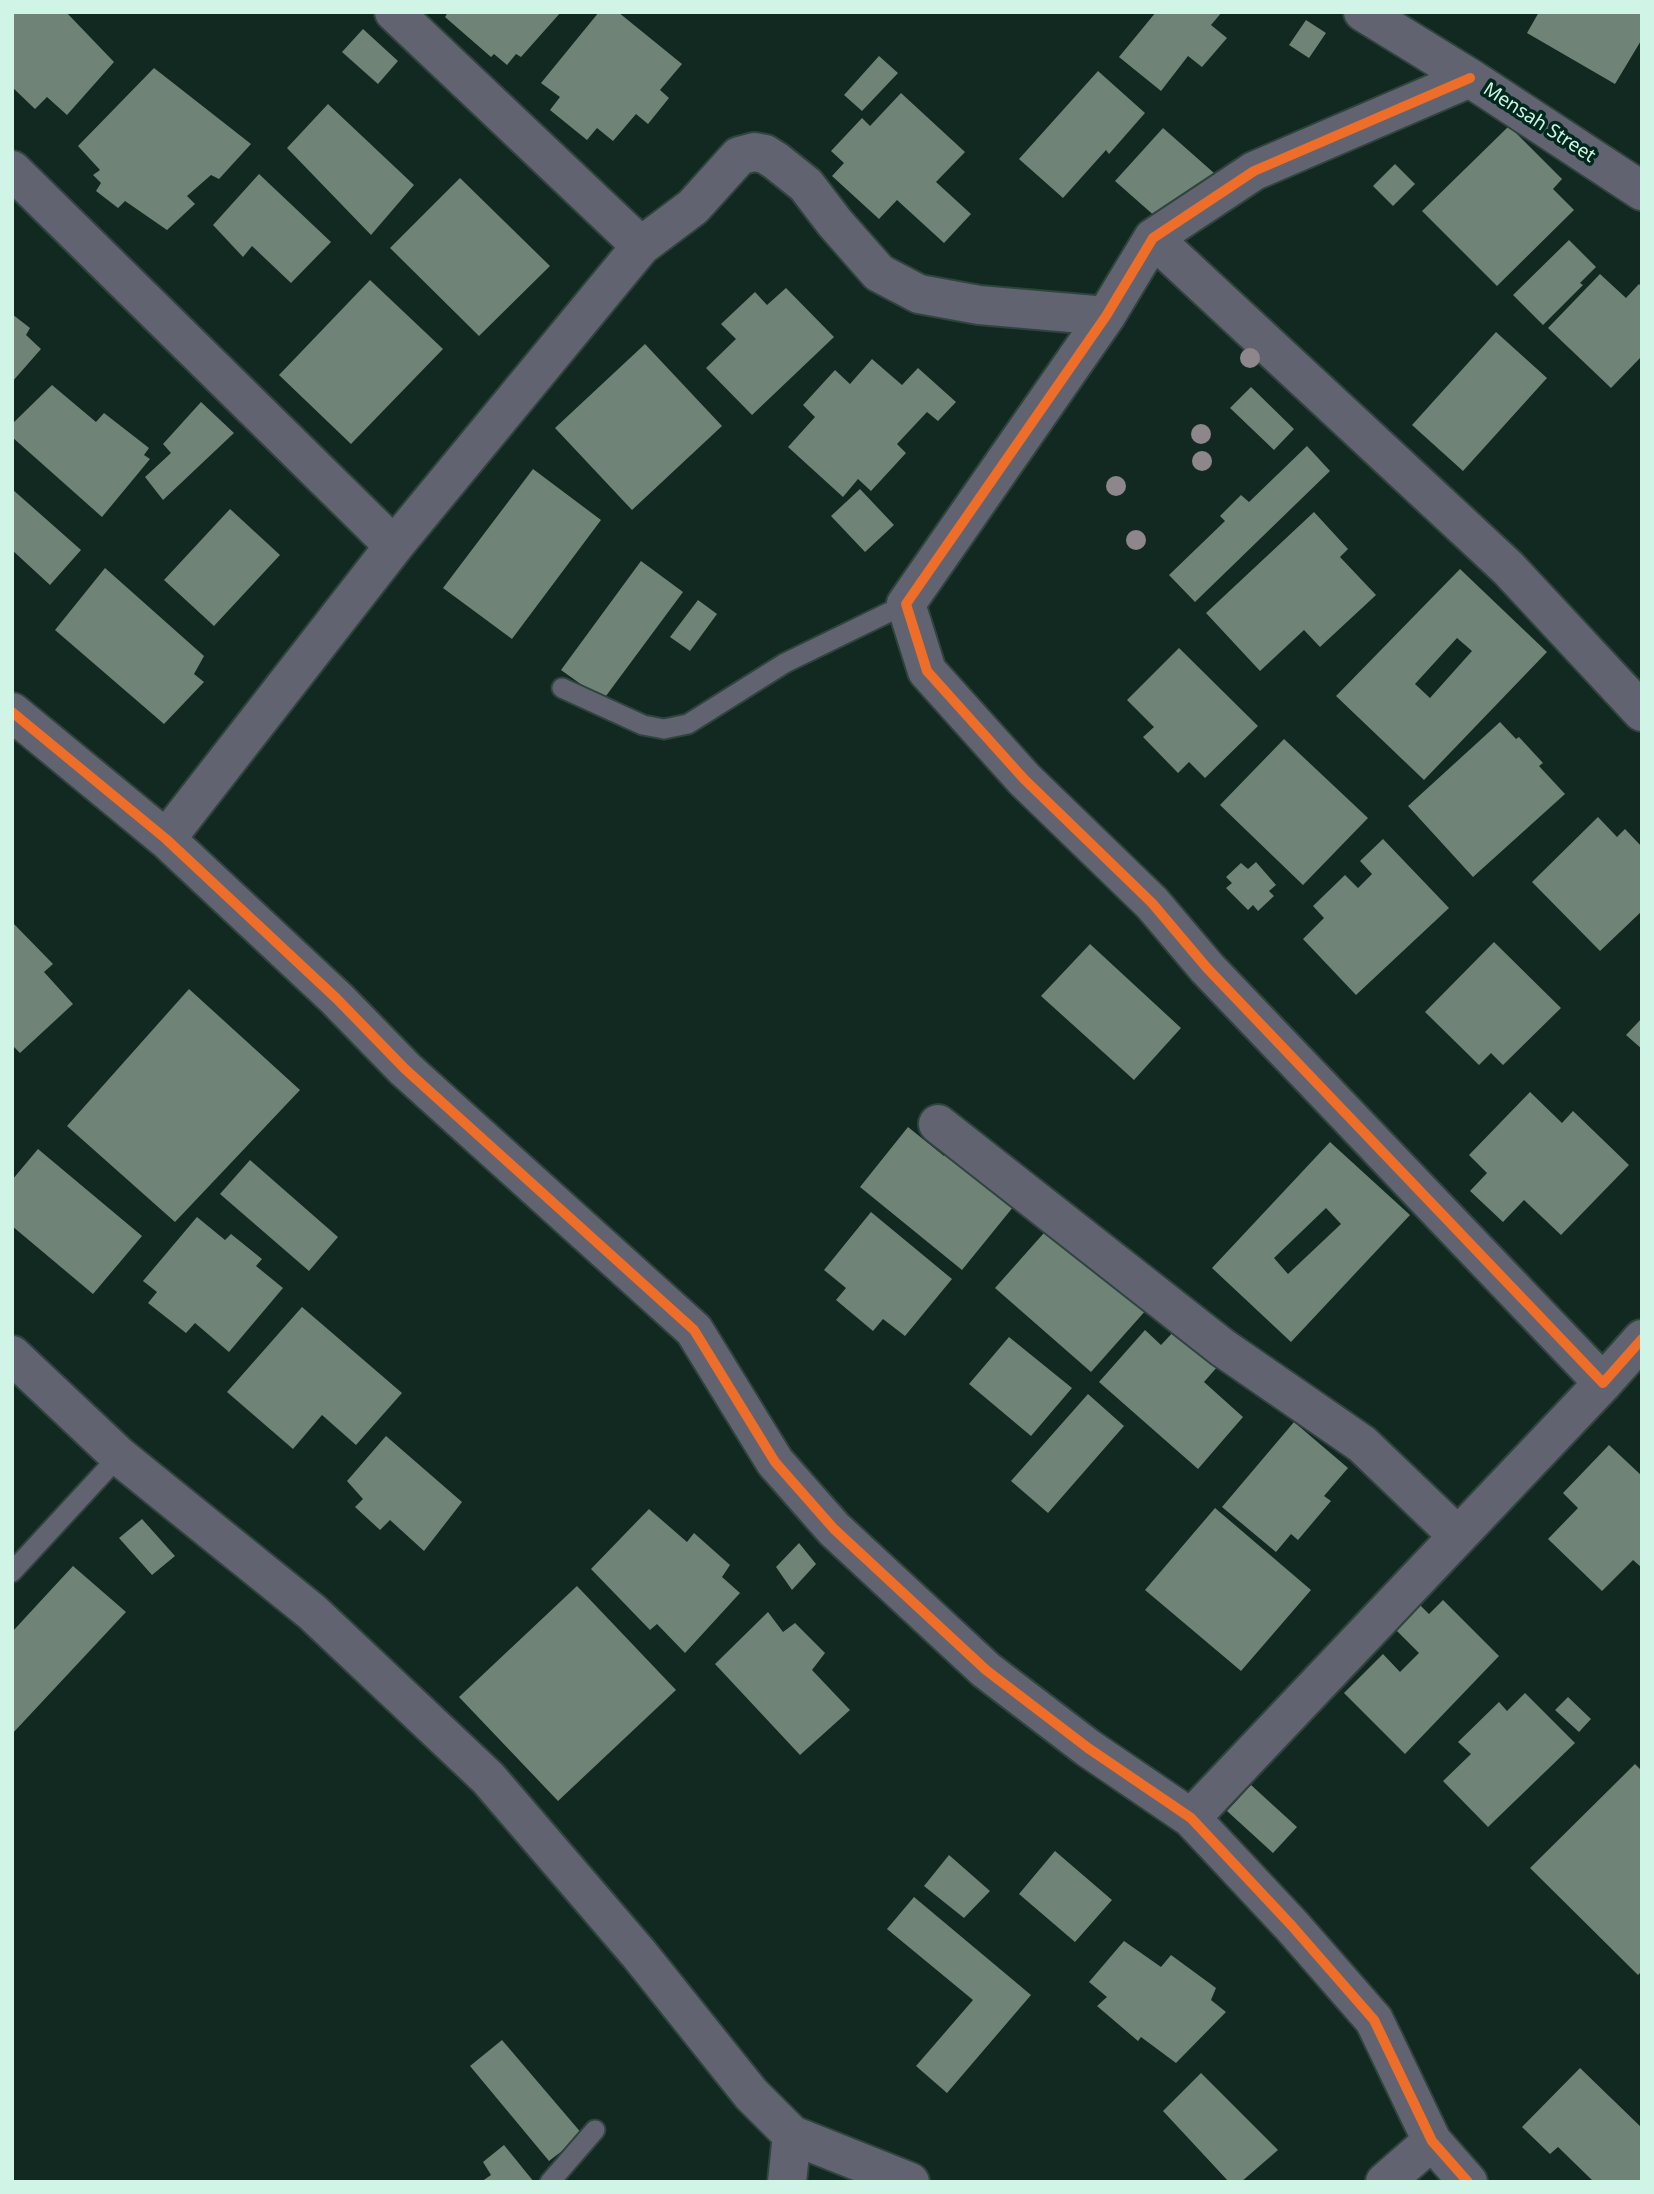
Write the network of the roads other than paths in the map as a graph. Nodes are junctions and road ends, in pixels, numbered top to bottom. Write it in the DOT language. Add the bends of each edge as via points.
graph roads {
  1 [pos="394,12"];
  2 [pos="1363,12"];
  3 [pos="1470,78"];
  4 [pos="12,170"];
  5 [pos="1642,191"];
  6 [pos="1153,238"];
  7 [pos="641,246"];
  8 [pos="1106,316"];
  9 [pos="394,546"];
  10 [pos="906,604"];
  11 [pos="562,688"];
  12 [pos="12,712"];
  13 [pos="1642,712"];
  14 [pos="166,839"];
  15 [pos="938,1124"];
  16 [pos="1642,1339"];
  17 [pos="12,1355"];
  18 [pos="1603,1383"];
  19 [pos="119,1456"];
  20 [pos="1458,1536"];
  21 [pos="12,1572"];
  22 [pos="1191,1818"];
  23 [pos="595,2130"];
  24 [pos="792,2135"];
  25 [pos="1432,2141"];
  26 [pos="550,2182"];
  27 [pos="787,2182"];
  28 [pos="910,2182"];
  29 [pos="1385,2182"];
  30 [pos="1468,2182"];
  1 -- 7 [label="street"];
  2 -- 3 [label="street, Mensah Street"];
  3 -- 5 [label="street, Mensah Street"];
  3 -- 6 [label="street" via="1254,171"];
  4 -- 9 [label="street"];
  6 -- 8 [label="street"];
  6 -- 13 [label="street" via="1508,568"];
  7 -- 8 [label="street" via="693,207 739,156 754,152 765,154 806,185 879,273 919,294 979,305"];
  7 -- 9 [label="street"];
  8 -- 10 [label="street"];
  9 -- 14 [label="street"];
  10 -- 11 [label="lane" via="785,663 688,724 664,729 643,724"];
  10 -- 18 [label="street" via="927,671 1024,779 1152,903 1208,968"];
  12 -- 14 [label="street"];
  14 -- 22 [label="street" via="405,1069 694,1330 775,1462 835,1530 986,1671"];
  15 -- 20 [label="street" via="1223,1348 1362,1444"];
  16 -- 18 [label="street"];
  17 -- 19 [label="street"];
  18 -- 20 [label="street"];
  19 -- 21 [label="lane"];
  19 -- 24 [label="street" via="312,1612 488,1778 751,2094"];
  20 -- 22 [label="street"];
  22 -- 25 [label="street" via="1374,2020"];
  23 -- 26 [label="lane"];
  24 -- 27 [label="street"];
  24 -- 28 [label="street"];
  25 -- 29 [label="street"];
  25 -- 30 [label="street"];
}
